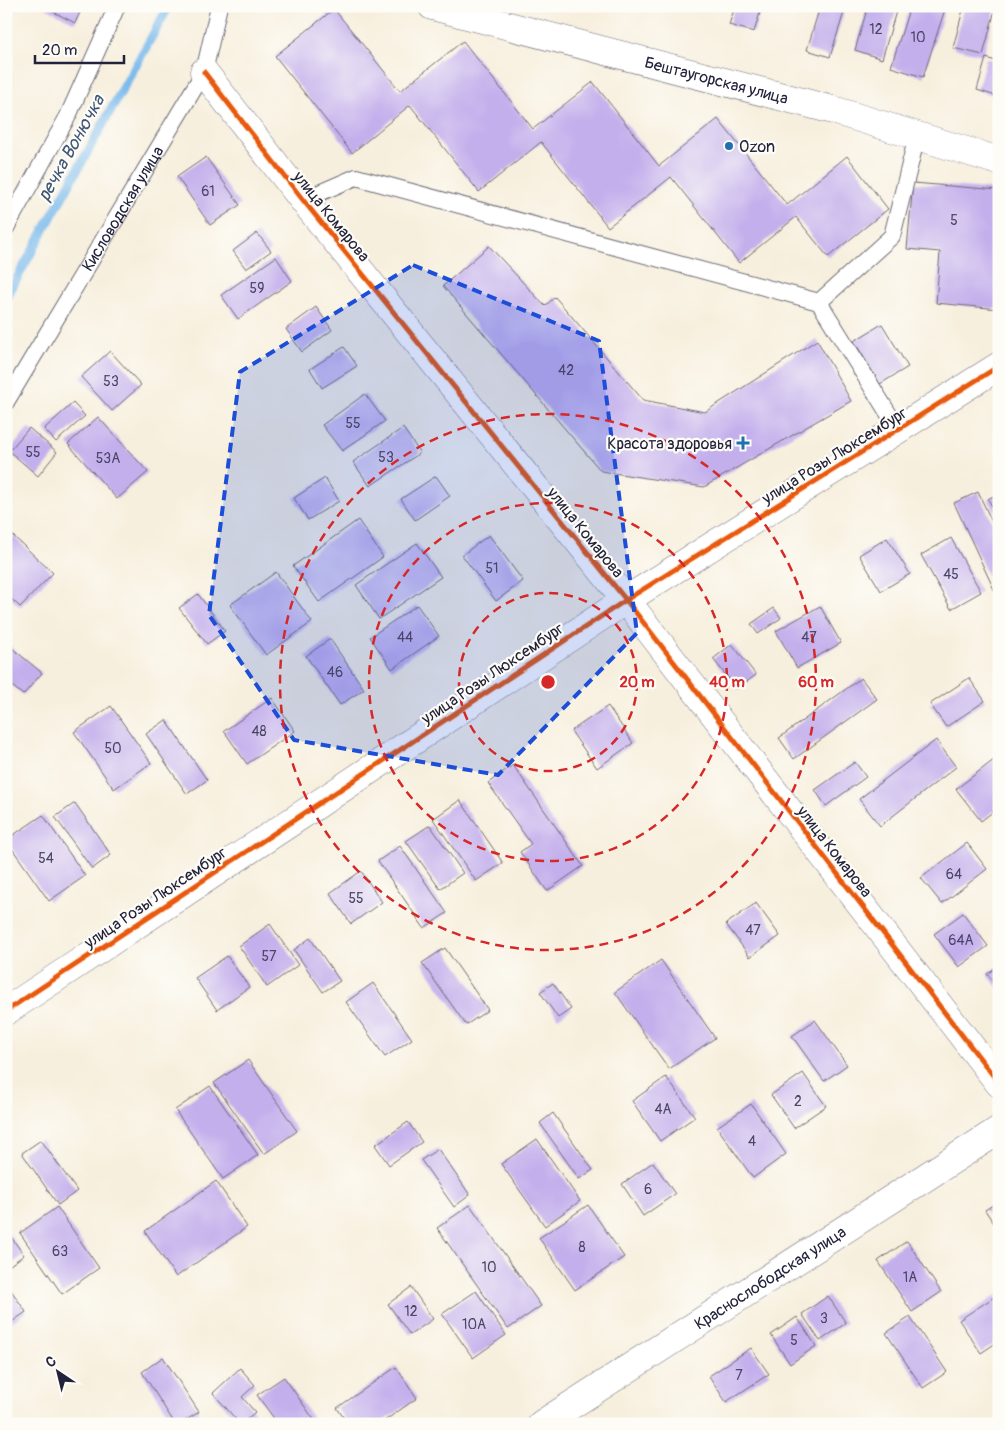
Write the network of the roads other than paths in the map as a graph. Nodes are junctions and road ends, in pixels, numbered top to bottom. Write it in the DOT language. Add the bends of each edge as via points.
graph roads {
  1 [pos="117,6"];
  2 [pos="218,6"];
  3 [pos="432,6"];
  4 [pos="204,72"];
  5 [pos="917,136"];
  6 [pos="999,161"];
  7 [pos="303,200"];
  8 [pos="6,228"];
  9 [pos="819,302"];
  10 [pos="999,366"];
  11 [pos="6,402"];
  12 [pos="898,429"];
  13 [pos="626,600"];
  14 [pos="6,1011"];
  15 [pos="999,1083"];
  16 [pos="999,1130"];
  17 [pos="542,1424"];
  1 -- 8 [label="lane" via="68,116"];
  2 -- 4 [label="lane, Кисловодская улица"];
  3 -- 5 [label="street, Бештаугорская улица" via="833,110"];
  4 -- 7 [label="street, улица Комарова"];
  4 -- 11 [label="lane, Кисловодская улица"];
  5 -- 6 [label="street, Бештаугорская улица"];
  5 -- 9 [label="lane" via="892,236"];
  7 -- 9 [label="lane" via="356,177"];
  7 -- 13 [label="street, улица Комарова"];
  9 -- 12 [label="lane"];
  10 -- 12 [label="street, улица Розы Люксембург"];
  12 -- 13 [label="street, улица Розы Люксембург"];
  13 -- 14 [label="street, улица Розы Люксембург"];
  13 -- 15 [label="street, улица Комарова"];
  16 -- 17 [label="street, Краснослободская улица"];
}
